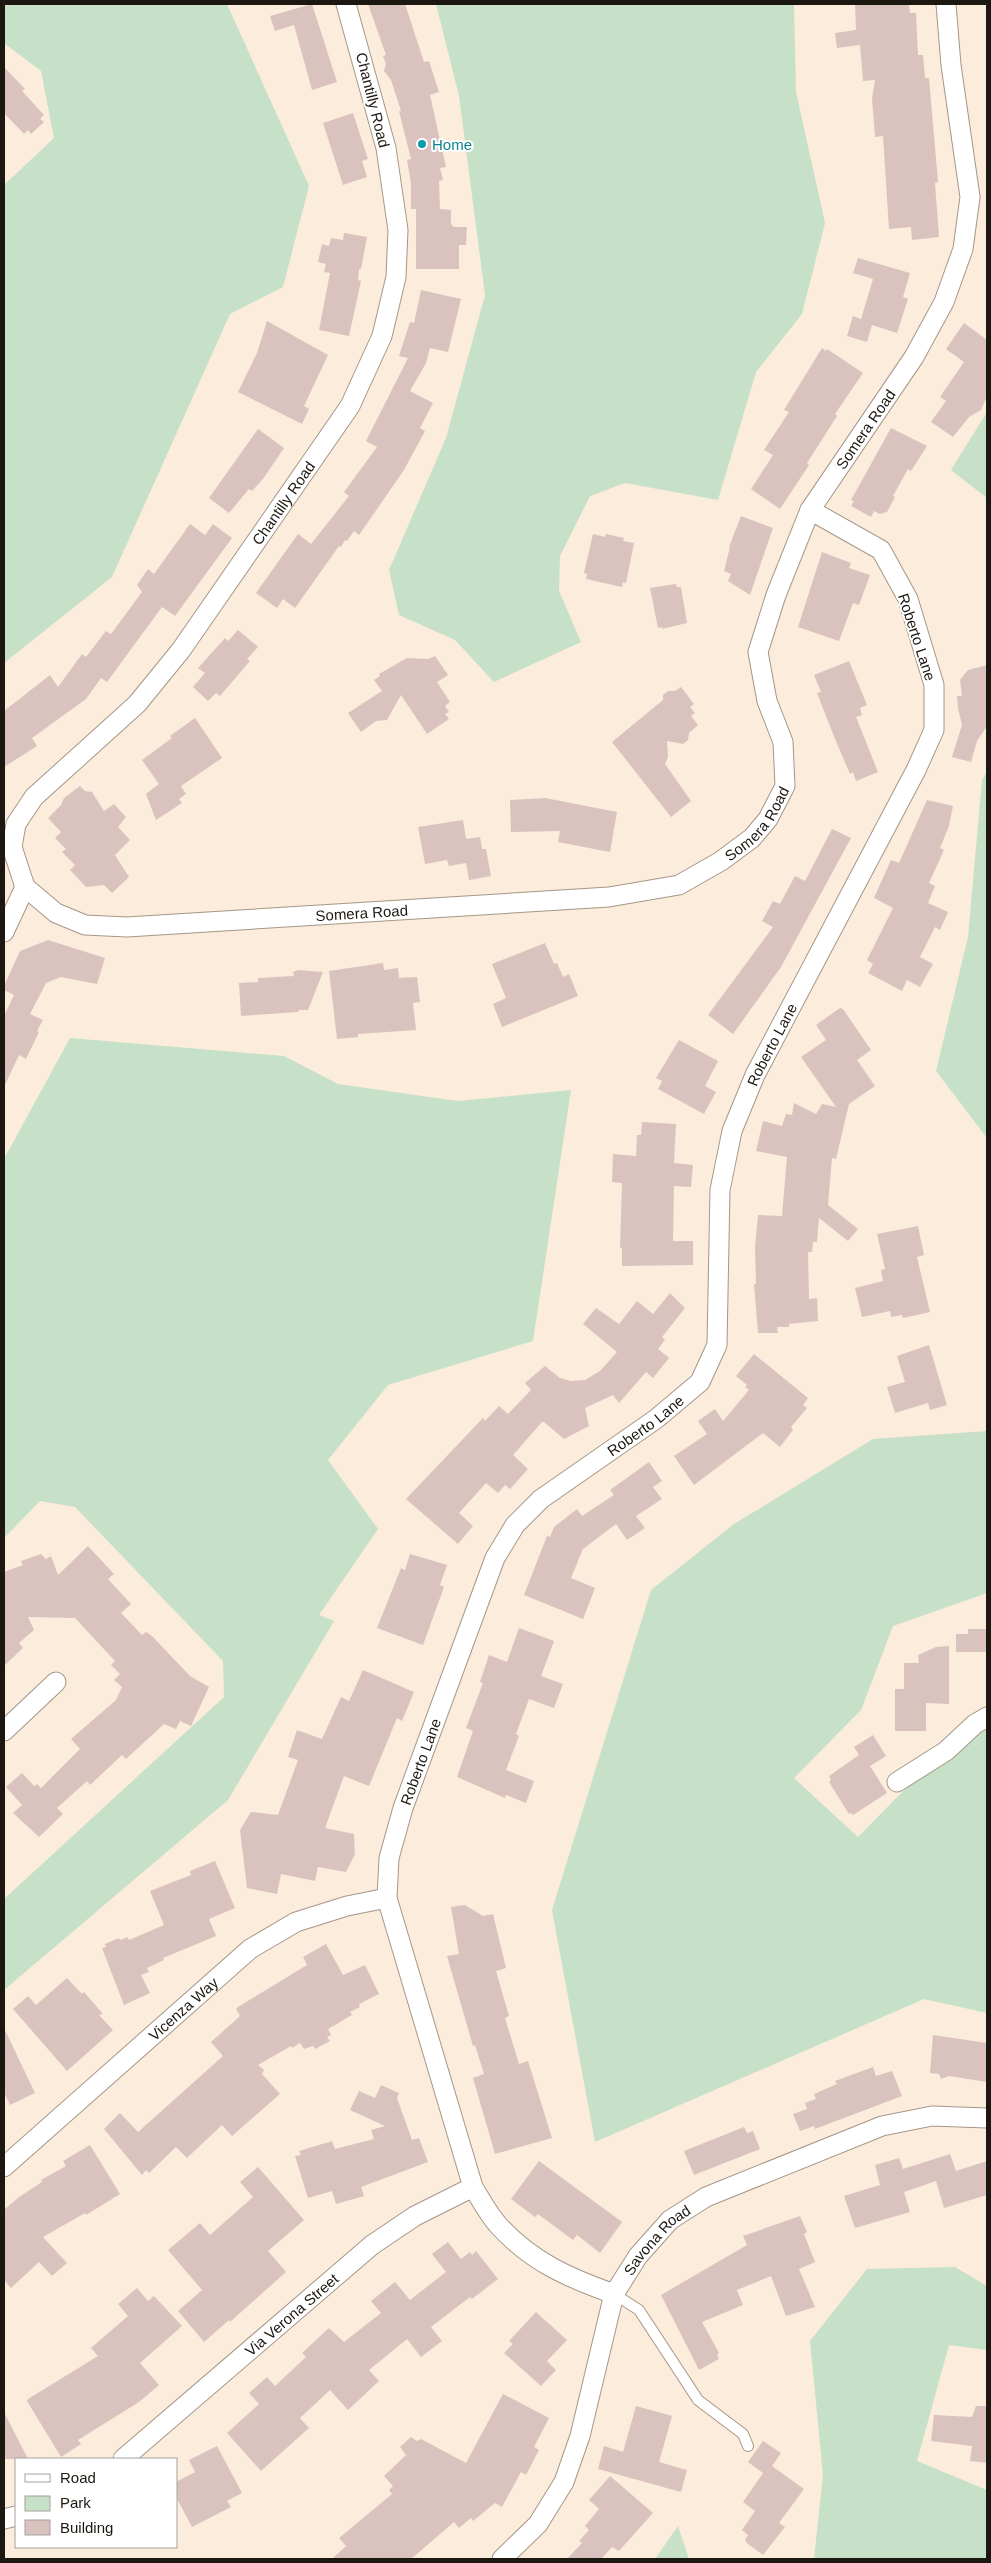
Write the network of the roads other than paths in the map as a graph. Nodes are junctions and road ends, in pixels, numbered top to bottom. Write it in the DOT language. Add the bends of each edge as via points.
graph roads {
  1 [pos="346,4"];
  2 [pos="946,4"];
  3 [pos="810,510"];
  4 [pos="25,887"];
  5 [pos="4,932"];
  6 [pos="56,1682"];
  7 [pos="987,1717"];
  8 [pos="4,1732"];
  9 [pos="897,1782"];
  10 [pos="387,1898"];
  11 [pos="987,2118"];
  12 [pos="4,2167"];
  13 [pos="473,2187"];
  14 [pos="614,2294"];
  15 [pos="748,2446"];
  16 [pos="124,2458"];
  17 [pos="502,2559"];
  1 -- 4 [label="street, Chantilly Road" via="386,148 398,230 396,277 382,336 350,406 181,650 137,704 34,797 16,824 12,847"];
  2 -- 3 [label="street, Somera Road" via="951,65 970,197 963,249 944,302 914,357"];
  3 -- 4 [label="street, Somera Road" via="776,595 758,652 767,700 783,742 785,786 768,819 752,838 721,861 679,885 609,897 127,927 85,925 56,913"];
  3 -- 10 [label="street, Roberto Lane" via="881,550 908,599 934,685 934,730 755,1075 732,1131 720,1190 717,1345 700,1382 664,1412 542,1499 515,1525 495,1558 402,1808 389,1858"];
  4 -- 5 [label="street"];
  6 -- 8 [label="street"];
  7 -- 9 [label="street" via="946,1751"];
  10 -- 12 [label="street, Vicenza Way" via="296,1922 250,1949"];
  10 -- 13 [label="street, Roberto Lane"];
  11 -- 14 [label="street, Savona Road" via="932,2116 882,2126 706,2197 670,2220 638,2256"];
  13 -- 14 [label="street, Roberto Lane" via="498,2224 531,2256 576,2281"];
  13 -- 16 [label="street, Via Verona Street" via="415,2216 372,2245"];
  14 -- 15 [label="lane" via="639,2310 698,2400 743,2434"];
  14 -- 17 [label="street, Savona Road" via="580,2436 564,2482 538,2524"];
}
